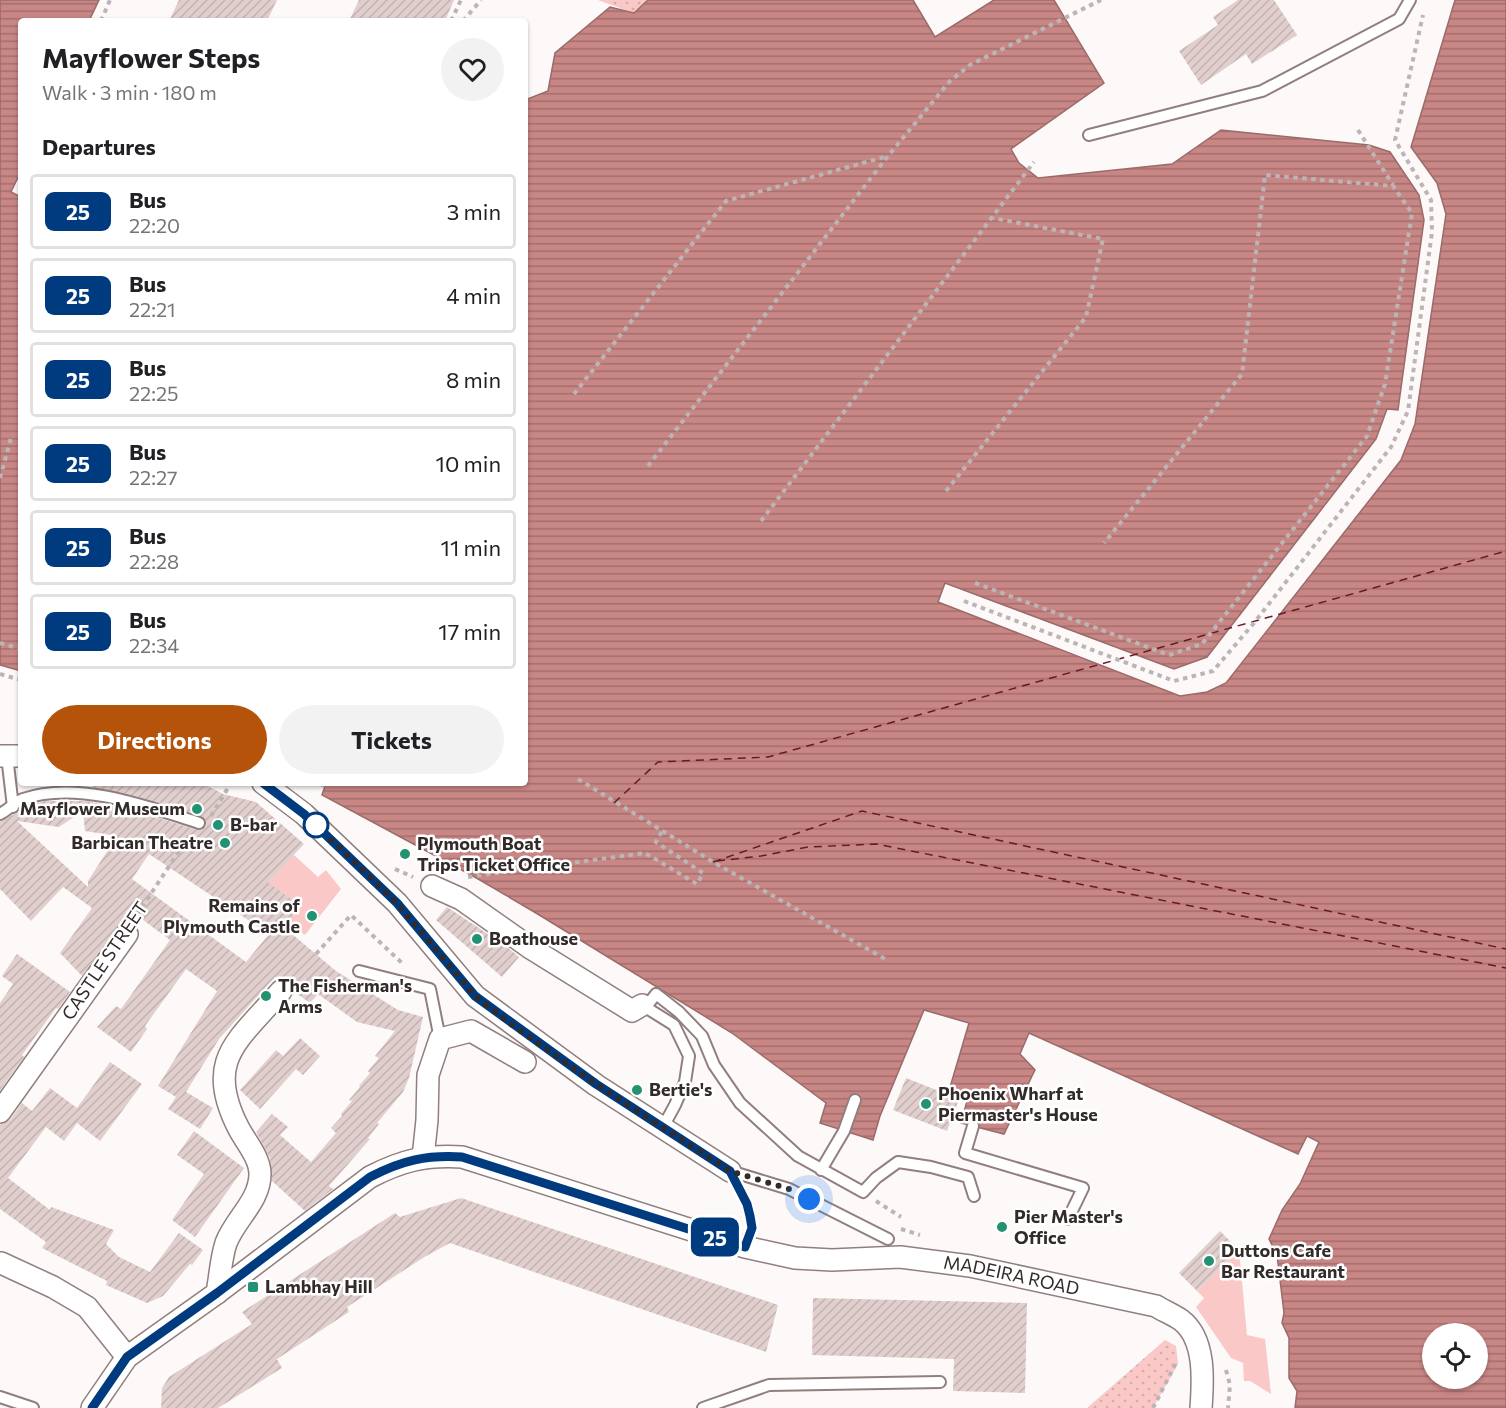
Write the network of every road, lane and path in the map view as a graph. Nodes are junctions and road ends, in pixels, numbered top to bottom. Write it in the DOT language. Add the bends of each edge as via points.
graph roads {
  1 [pos="110,0"];
  2 [pos="461,0"];
  3 [pos="481,0"];
  4 [pos="1101,0"];
  5 [pos="1410,0"];
  6 [pos="1423,12"];
  7 [pos="102,18"];
  8 [pos="453,18"];
  9 [pos="466,18"];
  10 [pos="1358,130"];
  11 [pos="1089,135"];
  12 [pos="888,156"];
  13 [pos="1034,162"];
  14 [pos="1393,186"];
  15 [pos="993,218"];
  16 [pos="573,394"];
  17 [pos="11,438"];
  18 [pos="648,466"];
  19 [pos="0,478"];
  20 [pos="945,491"];
  21 [pos="761,521"];
  22 [pos="1104,543"];
  23 [pos="975,583"];
  24 [pos="964,602"];
  25 [pos="0,643"];
  26 [pos="18,648"];
  27 [pos="0,674"];
  28 [pos="18,679"];
  29 [pos="9,756"];
  30 [pos="578,779"];
  31 [pos="229,786"];
  32 [pos="267,786"];
  33 [pos="13,807"];
  34 [pos="0,814"];
  35 [pos="199,822"];
  36 [pos="662,831"];
  37 [pos="394,868"];
  38 [pos="432,886"];
  39 [pos="127,934"];
  40 [pos="316,954"];
  41 [pos="887,960"];
  42 [pos="404,964"];
  43 [pos="359,971"];
  44 [pos="281,991"];
  45 [pos="644,1006"];
  46 [pos="440,1039"];
  47 [pos="525,1062"];
  48 [pos="855,1100"];
  49 [pos="0,1112"];
  50 [pos="974,1126"];
  51 [pos="663,1127"];
  52 [pos="423,1158"];
  53 [pos="821,1170"];
  54 [pos="730,1171"];
  55 [pos="863,1192"];
  56 [pos="974,1196"];
  57 [pos="901,1217"];
  58 [pos="1068,1219"];
  59 [pos="888,1239"];
  60 [pos="0,1258"];
  61 [pos="217,1293"];
  62 [pos="1177,1355"];
  63 [pos="127,1357"];
  64 [pos="940,1382"];
  65 [pos="0,1397"];
  66 [pos="33,1408"];
  67 [pos="92,1408"];
  68 [pos="703,1408"];
  69 [pos="1153,1408"];
  70 [pos="1201,1408"];
  1 -- 7 [label="path"];
  2 -- 8 [label="path"];
  3 -- 9 [label="path"];
  4 -- 12 [label="path" via="970,65 950,81"];
  5 -- 11 [label="lane" via="1399,19 1262,91"];
  6 -- 24 [label="path" via="1395,140 1431,200 1432,232 1408,411 1391,447 1213,671 1174,681"];
  10 -- 14 [label="path"];
  12 -- 16 [label="path" via="726,201"];
  12 -- 18 [label="path"];
  13 -- 15 [label="path"];
  14 -- 22 [label="path" via="1265,175 1242,374"];
  14 -- 23 [label="path" via="1412,213 1385,384 1367,436 1202,644 1169,655"];
  15 -- 20 [label="path" via="1103,239 1086,317"];
  15 -- 21 [label="path"];
  17 -- 19 [label="path"];
  25 -- 26 [label="path"];
  27 -- 28 [label="path"];
  29 -- 33 [label="lane"];
  30 -- 36 [label="path"];
  31 -- 35 [label="path, CASTLE STREET" via="208,820"];
  32 -- 51 [label="street" via="304,814 397,903 475,996 596,1084"];
  33 -- 34 [label="lane"];
  33 -- 35 [label="lane" via="19,800 38,794 81,793 129,800"];
  35 -- 39 [label="path, CASTLE STREET"];
  36 -- 38 [label="path" via="656,842 703,873 697,884 645,853 473,876"];
  36 -- 41 [label="path"];
  37 -- 38 [label="path"];
  38 -- 45 [label="street" via="461,899 632,1011"];
  39 -- 49 [label="street, CASTLE STREET"];
  40 -- 42 [label="path" via="351,915"];
  43 -- 46 [label="lane" via="430,989"];
  44 -- 61 [label="street" via="236,1043 223,1072 229,1109 260,1172 257,1191 226,1243"];
  45 -- 51 [label="lane" via="674,1025 689,1056 685,1082"];
  45 -- 53 [label="lane" via="656,994 679,1012 702,1036 714,1065 740,1102 798,1156"];
  46 -- 47 [label="street" via="471,1031"];
  46 -- 52 [label="street" via="428,1075"];
  48 -- 53 [label="lane" via="844,1131"];
  50 -- 58 [label="lane" via="965,1153 1083,1188"];
  51 -- 54 [label="street"];
  52 -- 61 [label="street" via="396,1164 370,1177"];
  52 -- 70 [label="street, MADEIRA ROAD" via="462,1157 745,1247 795,1258 900,1257 970,1266 1156,1306 1182,1321 1196,1341 1203,1381"];
  53 -- 55 [label="lane"];
  54 -- 59 [label="lane" via="789,1189"];
  55 -- 56 [label="lane" via="898,1162 968,1177"];
  55 -- 57 [label="path"];
  60 -- 63 [label="street" via="87,1307"];
  61 -- 63 [label="street"];
  62 -- 69 [label="path" via="1178,1364"];
  63 -- 67 [label="street"];
  64 -- 68 [label="lane" via="769,1385"];
  65 -- 66 [label="lane"];
}
